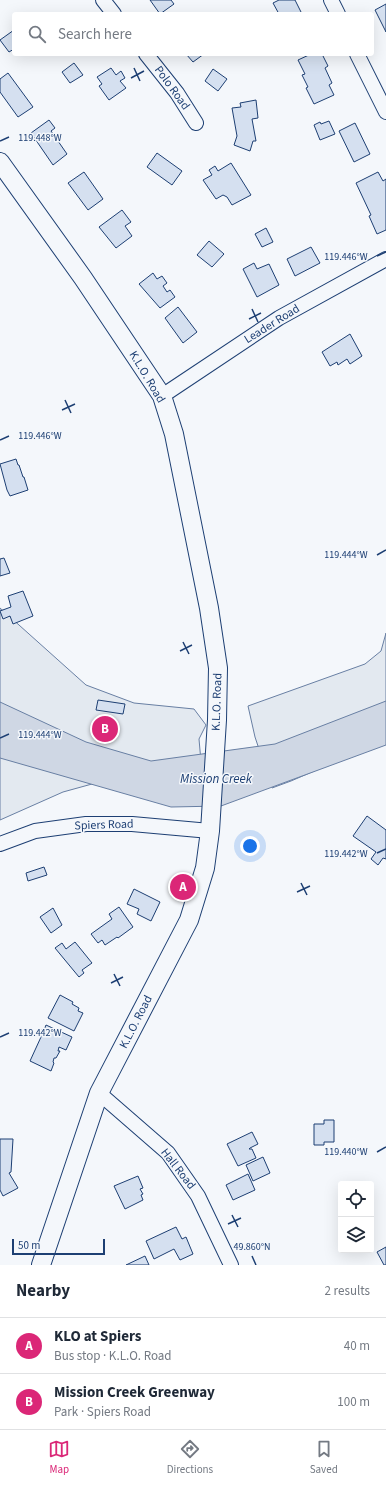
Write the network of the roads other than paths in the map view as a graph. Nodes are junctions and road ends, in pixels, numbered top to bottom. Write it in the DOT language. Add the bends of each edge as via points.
graph roads {
  1 [pos="103,0"];
  2 [pos="331,0"];
  3 [pos="112,12"];
  4 [pos="337,12"];
  5 [pos="148,56"];
  6 [pos="359,56"];
  7 [pos="386,112"];
  8 [pos="196,123"];
  9 [pos="0,162"];
  10 [pos="386,259"];
  11 [pos="162,396"];
  12 [pos="210,831"];
  13 [pos="0,844"];
  14 [pos="99,1093"];
  15 [pos="41,1265"];
  16 [pos="231,1265"];
  1 -- 3 [label="street"];
  2 -- 4 [label="street"];
  5 -- 8 [label="street, Polo Road" via="177,93"];
  6 -- 7 [label="street"];
  9 -- 11 [label="main road, K.L.O. Road" via="83,278"];
  10 -- 11 [label="street, Leader Road" via="279,318"];
  11 -- 12 [label="main road, K.L.O. Road" via="174,434 210,608 218,668"];
  12 -- 13 [label="street, Spiers Road" via="132,824 86,824 35,831"];
  12 -- 14 [label="main road, K.L.O. Road" via="205,868 189,920"];
  14 -- 15 [label="main road, K.L.O. Road"];
  14 -- 16 [label="street, Hall Road" via="168,1153 198,1196"];
}
